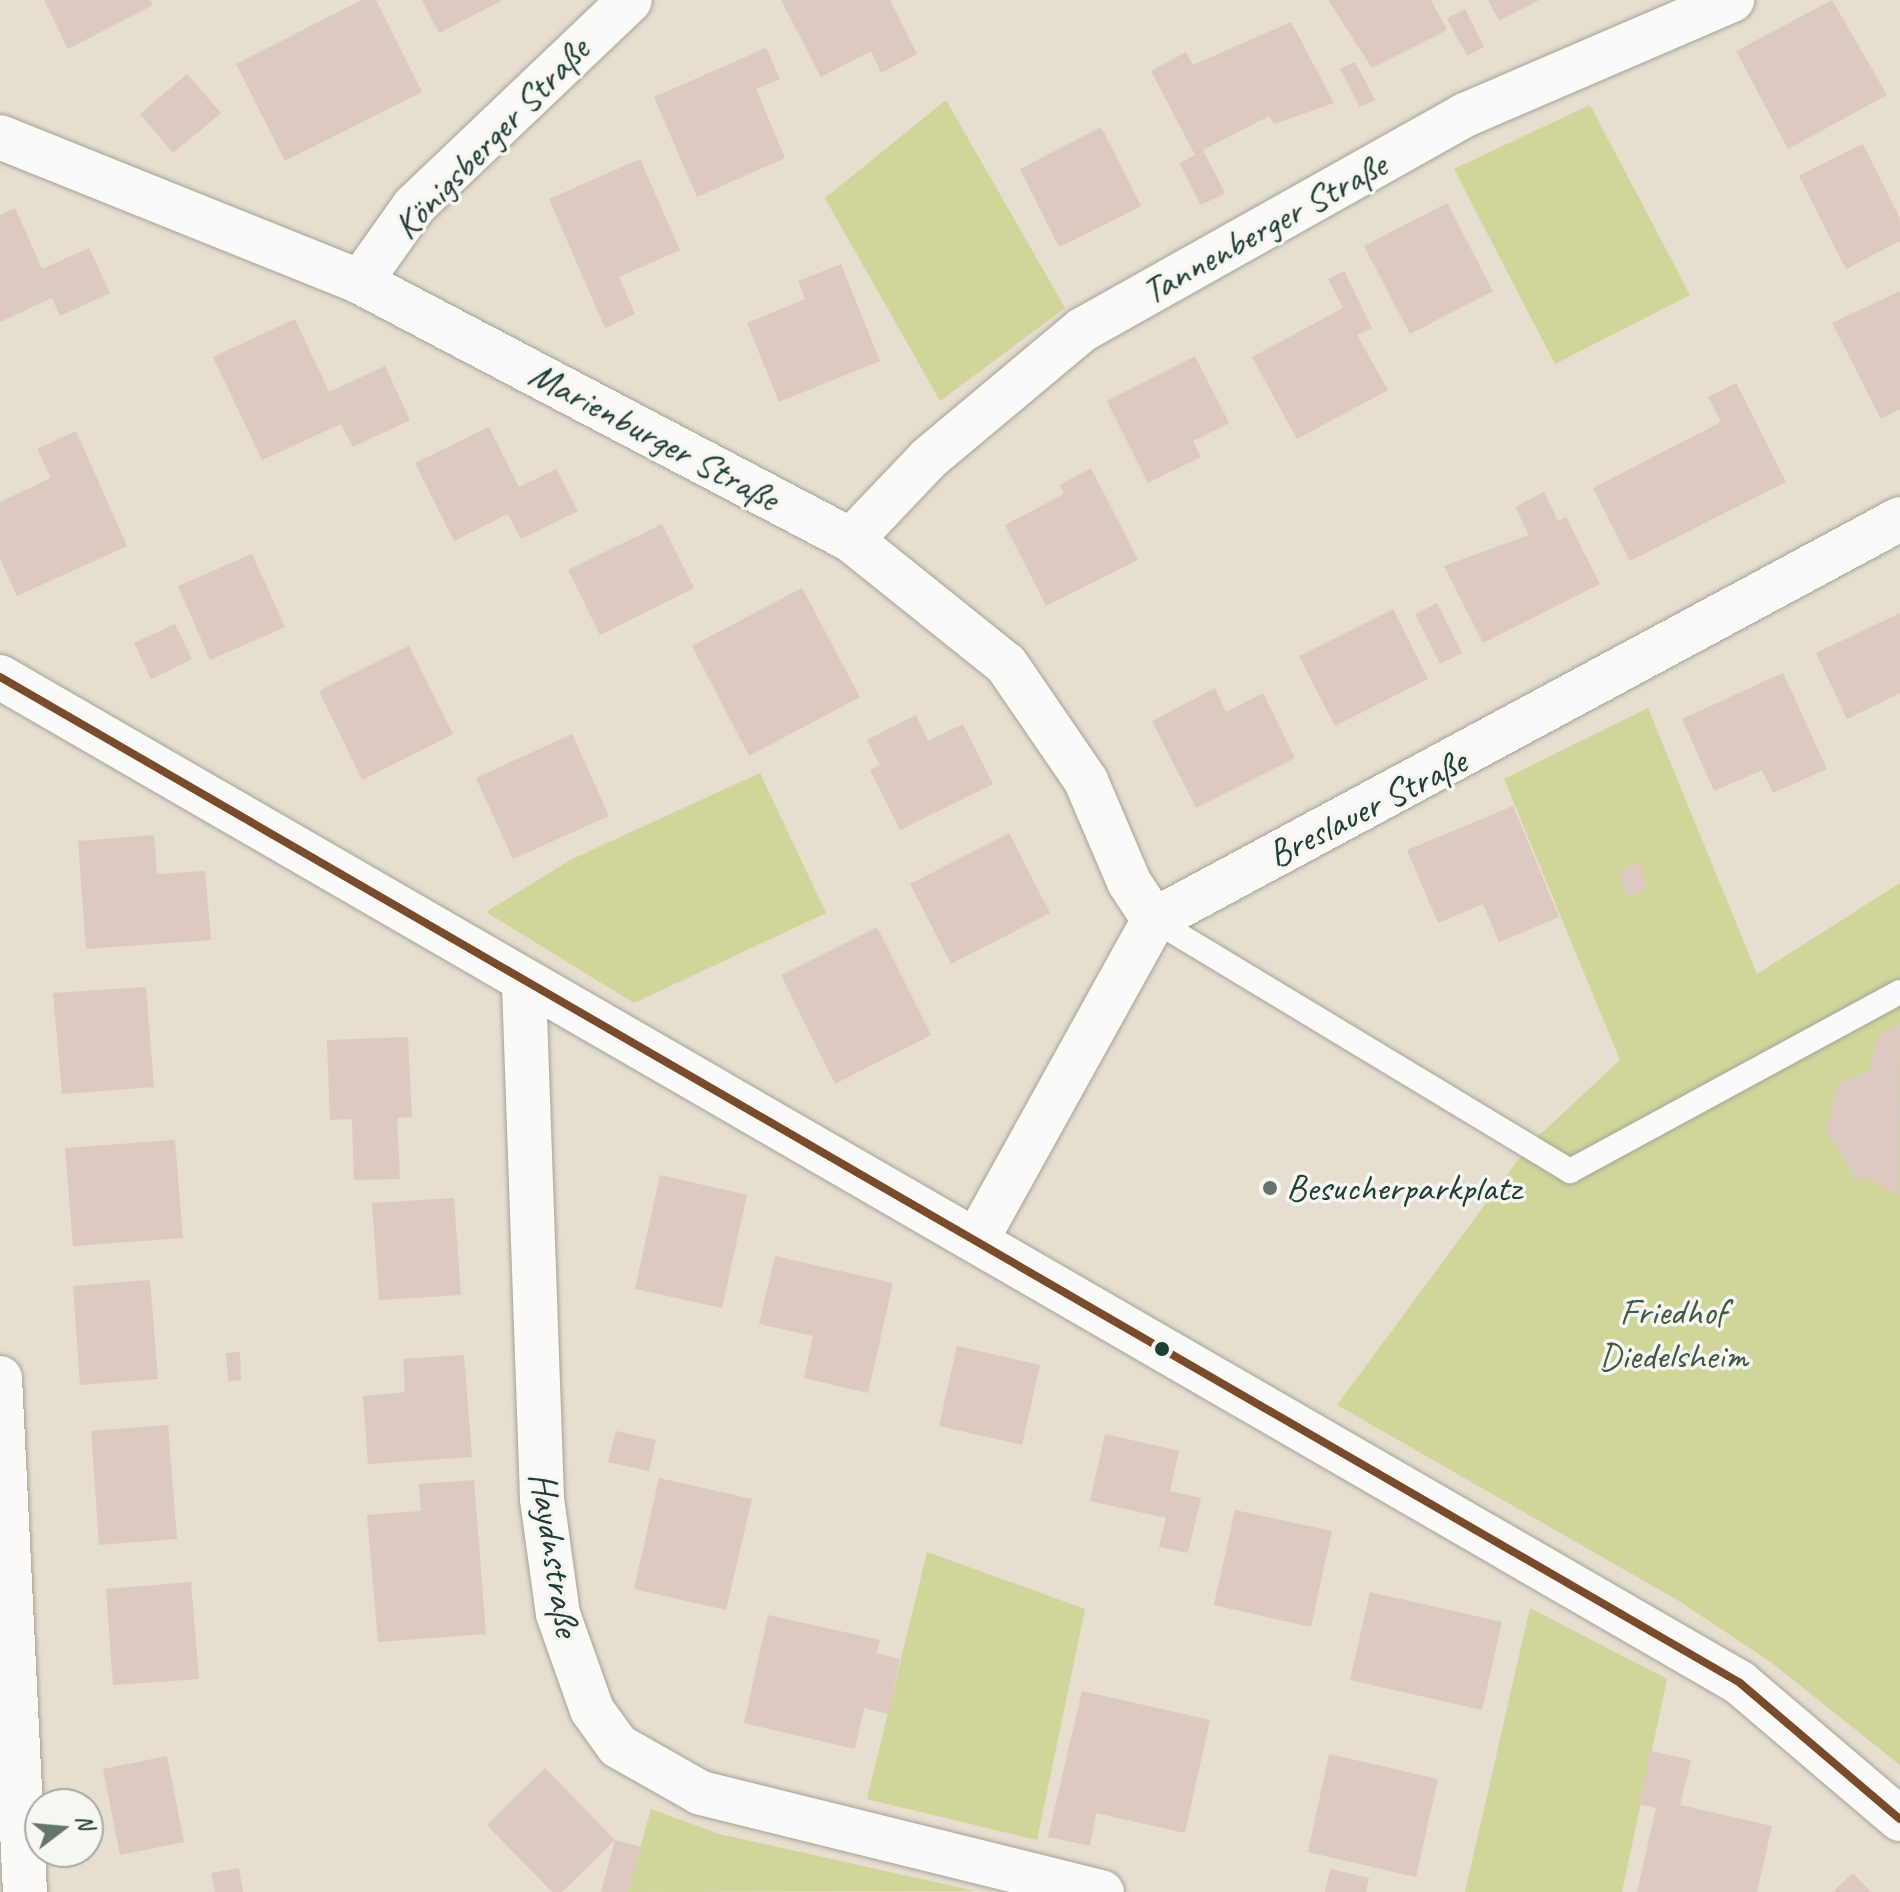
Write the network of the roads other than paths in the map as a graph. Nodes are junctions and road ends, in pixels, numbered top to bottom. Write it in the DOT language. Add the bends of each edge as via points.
graph roads {
  1 [pos="630,0"];
  2 [pos="1732,0"];
  3 [pos="0,137"];
  4 [pos="360,282"];
  5 [pos="1900,519"];
  6 [pos="851,540"];
  7 [pos="5,691"];
  8 [pos="1154,920"];
  9 [pos="524,985"];
  10 [pos="1899,992"];
  11 [pos="977,1239"];
  12 [pos="0,1378"];
  13 [pos="1900,1819"];
  14 [pos="25,1892"];
  15 [pos="1102,1892"];
  1 -- 4 [label="street, Königsberger Straße" via="414,206"];
  2 -- 6 [label="street, Tannenberger Straße" via="1465,115 1082,330 929,458"];
  3 -- 4 [label="street, Marienburger Straße"];
  4 -- 6 [label="street, Marienburger Straße"];
  5 -- 8 [label="street, Breslauer Straße"];
  6 -- 8 [label="street, Marienburger Straße" via="1006,664 1086,781 1129,882"];
  7 -- 9 [label="street"];
  8 -- 10 [label="lane" via="1570,1171"];
  8 -- 11 [label="street"];
  9 -- 11 [label="street"];
  9 -- 15 [label="street, Haydnstraße" via="542,1499 558,1614 592,1710 618,1746 701,1793"];
  11 -- 13 [label="street" via="1740,1683"];
  12 -- 14 [label="street"];
}
